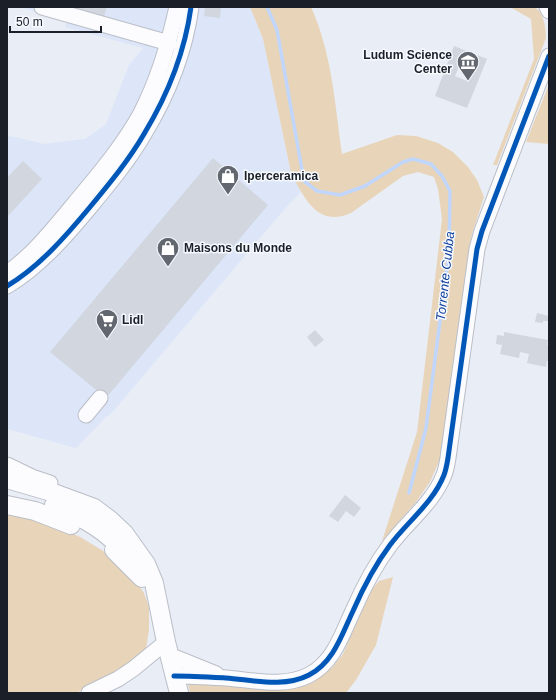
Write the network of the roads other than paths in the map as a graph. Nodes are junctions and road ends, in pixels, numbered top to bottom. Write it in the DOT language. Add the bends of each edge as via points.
graph roads {
  1 [pos="42,7"];
  2 [pos="178,7"];
  3 [pos="191,7"];
  4 [pos="546,7"];
  5 [pos="549,10"];
  6 [pos="169,43"];
  7 [pos="549,56"];
  8 [pos="9,283"];
  9 [pos="100,398"];
  10 [pos="86,415"];
  11 [pos="7,465"];
  12 [pos="7,479"];
  13 [pos="7,492"];
  14 [pos="7,505"];
  15 [pos="94,508"];
  16 [pos="142,578"];
  17 [pos="161,622"];
  18 [pos="167,649"];
  19 [pos="226,678"];
  20 [pos="177,687"];
  21 [pos="89,693"];
  1 -- 6 [label="street"];
  2 -- 6 [label="street"];
  3 -- 8 [label="street" via="174,71 144,136 80,219 54,248"];
  4 -- 5 [label="street"];
  6 -- 8 [label="street" via="144,106 126,137 58,223 31,252"];
  7 -- 19 [label="street" via="477,249 444,475 422,508 381,557 333,653 323,666 304,677 279,683"];
  9 -- 10 [label="street"];
  11 -- 15 [label="street" via="72,492"];
  12 -- 15 [label="main road"];
  13 -- 16 [label="main road" via="50,503 101,529 120,546"];
  14 -- 16 [label="main road" via="54,518 84,532 117,553"];
  15 -- 17 [label="main road" via="124,533 146,564 154,582"];
  16 -- 17 [label="main road"];
  17 -- 18 [label="main road"];
  18 -- 19 [label="street"];
  18 -- 20 [label="main road"];
  18 -- 21 [label="street" via="118,679"];
  19 -- 20 [label="street"];
}
